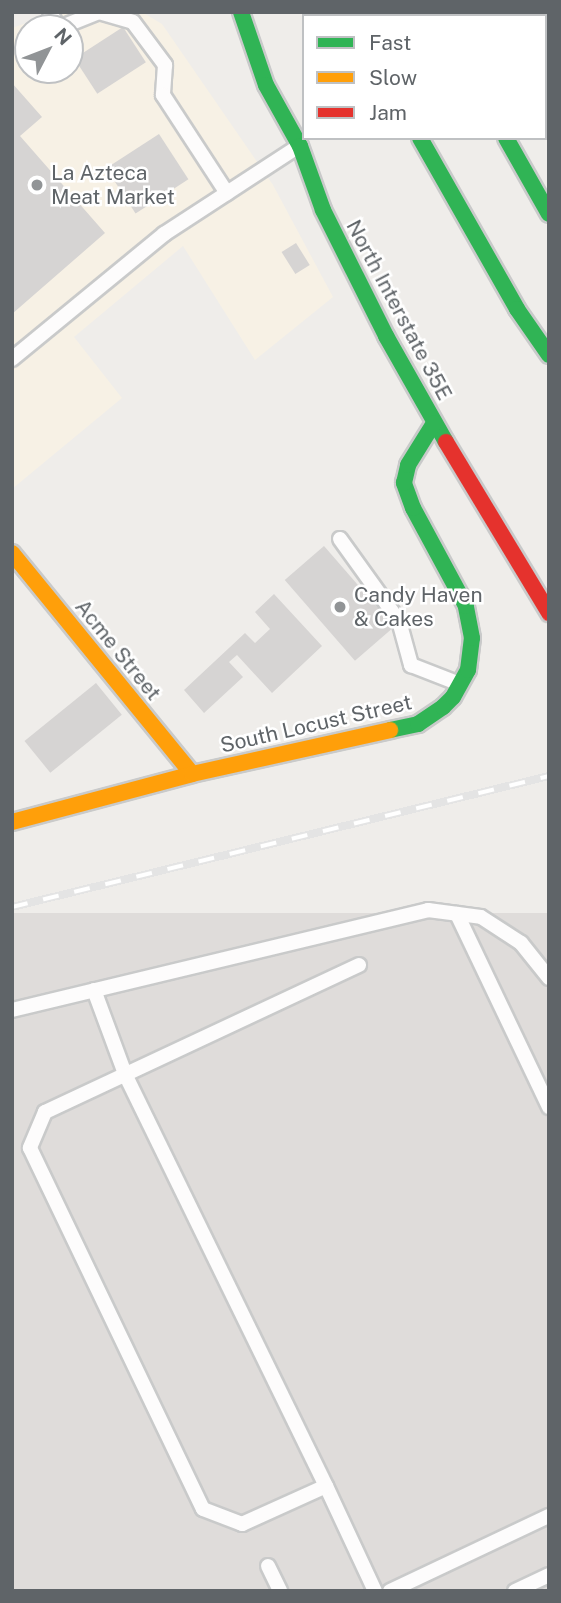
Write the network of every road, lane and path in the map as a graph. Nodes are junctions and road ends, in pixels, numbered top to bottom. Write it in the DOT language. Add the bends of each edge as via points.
graph roads {
  1 [pos="242,14"];
  2 [pos="84,18"];
  3 [pos="421,140"];
  4 [pos="507,140"];
  5 [pos="300,146"];
  6 [pos="227,193"];
  7 [pos="549,214"];
  8 [pos="549,355"];
  9 [pos="12,359"];
  10 [pos="434,423"];
  11 [pos="340,540"];
  12 [pos="12,553"];
  13 [pos="549,613"];
  14 [pos="461,685"];
  15 [pos="192,774"];
  16 [pos="12,822"];
  17 [pos="457,914"];
  18 [pos="359,965"];
  19 [pos="549,978"];
  20 [pos="94,990"];
  21 [pos="12,1010"];
  22 [pos="125,1074"];
  23 [pos="549,1107"];
  24 [pos="326,1486"];
  25 [pos="549,1516"];
  26 [pos="268,1566"];
  27 [pos="549,1575"];
  28 [pos="280,1591"];
  29 [pos="375,1591"];
  30 [pos="390,1591"];
  31 [pos="515,1591"];
  1 -- 5 [label="main road, North Interstate 35E" via="266,85"];
  2 -- 6 [label="lane" via="99,12 133,22 165,65 163,96"];
  3 -- 8 [label="main road" via="517,309"];
  4 -- 7 [label="main road"];
  5 -- 6 [label="lane"];
  5 -- 10 [label="main road, North Interstate 35E" via="323,210"];
  6 -- 9 [label="lane" via="164,234"];
  10 -- 13 [label="main road, North Interstate 35E"];
  10 -- 14 [label="main road, South Locust Street" via="408,465 404,483 412,508 466,606 472,638"];
  11 -- 14 [label="lane" via="399,621 411,665"];
  12 -- 15 [label="main road, Acme Street"];
  14 -- 15 [label="main road, South Locust Street" via="443,707 418,724"];
  15 -- 16 [label="main road, South Locust Street"];
  17 -- 19 [label="lane" via="481,916 521,943"];
  17 -- 20 [label="lane" via="428,910"];
  17 -- 23 [label="lane"];
  18 -- 22 [label="lane"];
  20 -- 21 [label="lane"];
  20 -- 22 [label="lane"];
  22 -- 24 [label="lane"];
  22 -- 24 [label="lane" via="45,1112 30,1148 203,1509 242,1524"];
  24 -- 29 [label="lane"];
  25 -- 30 [label="lane"];
  26 -- 28 [label="lane"];
  27 -- 31 [label="lane"];
}
